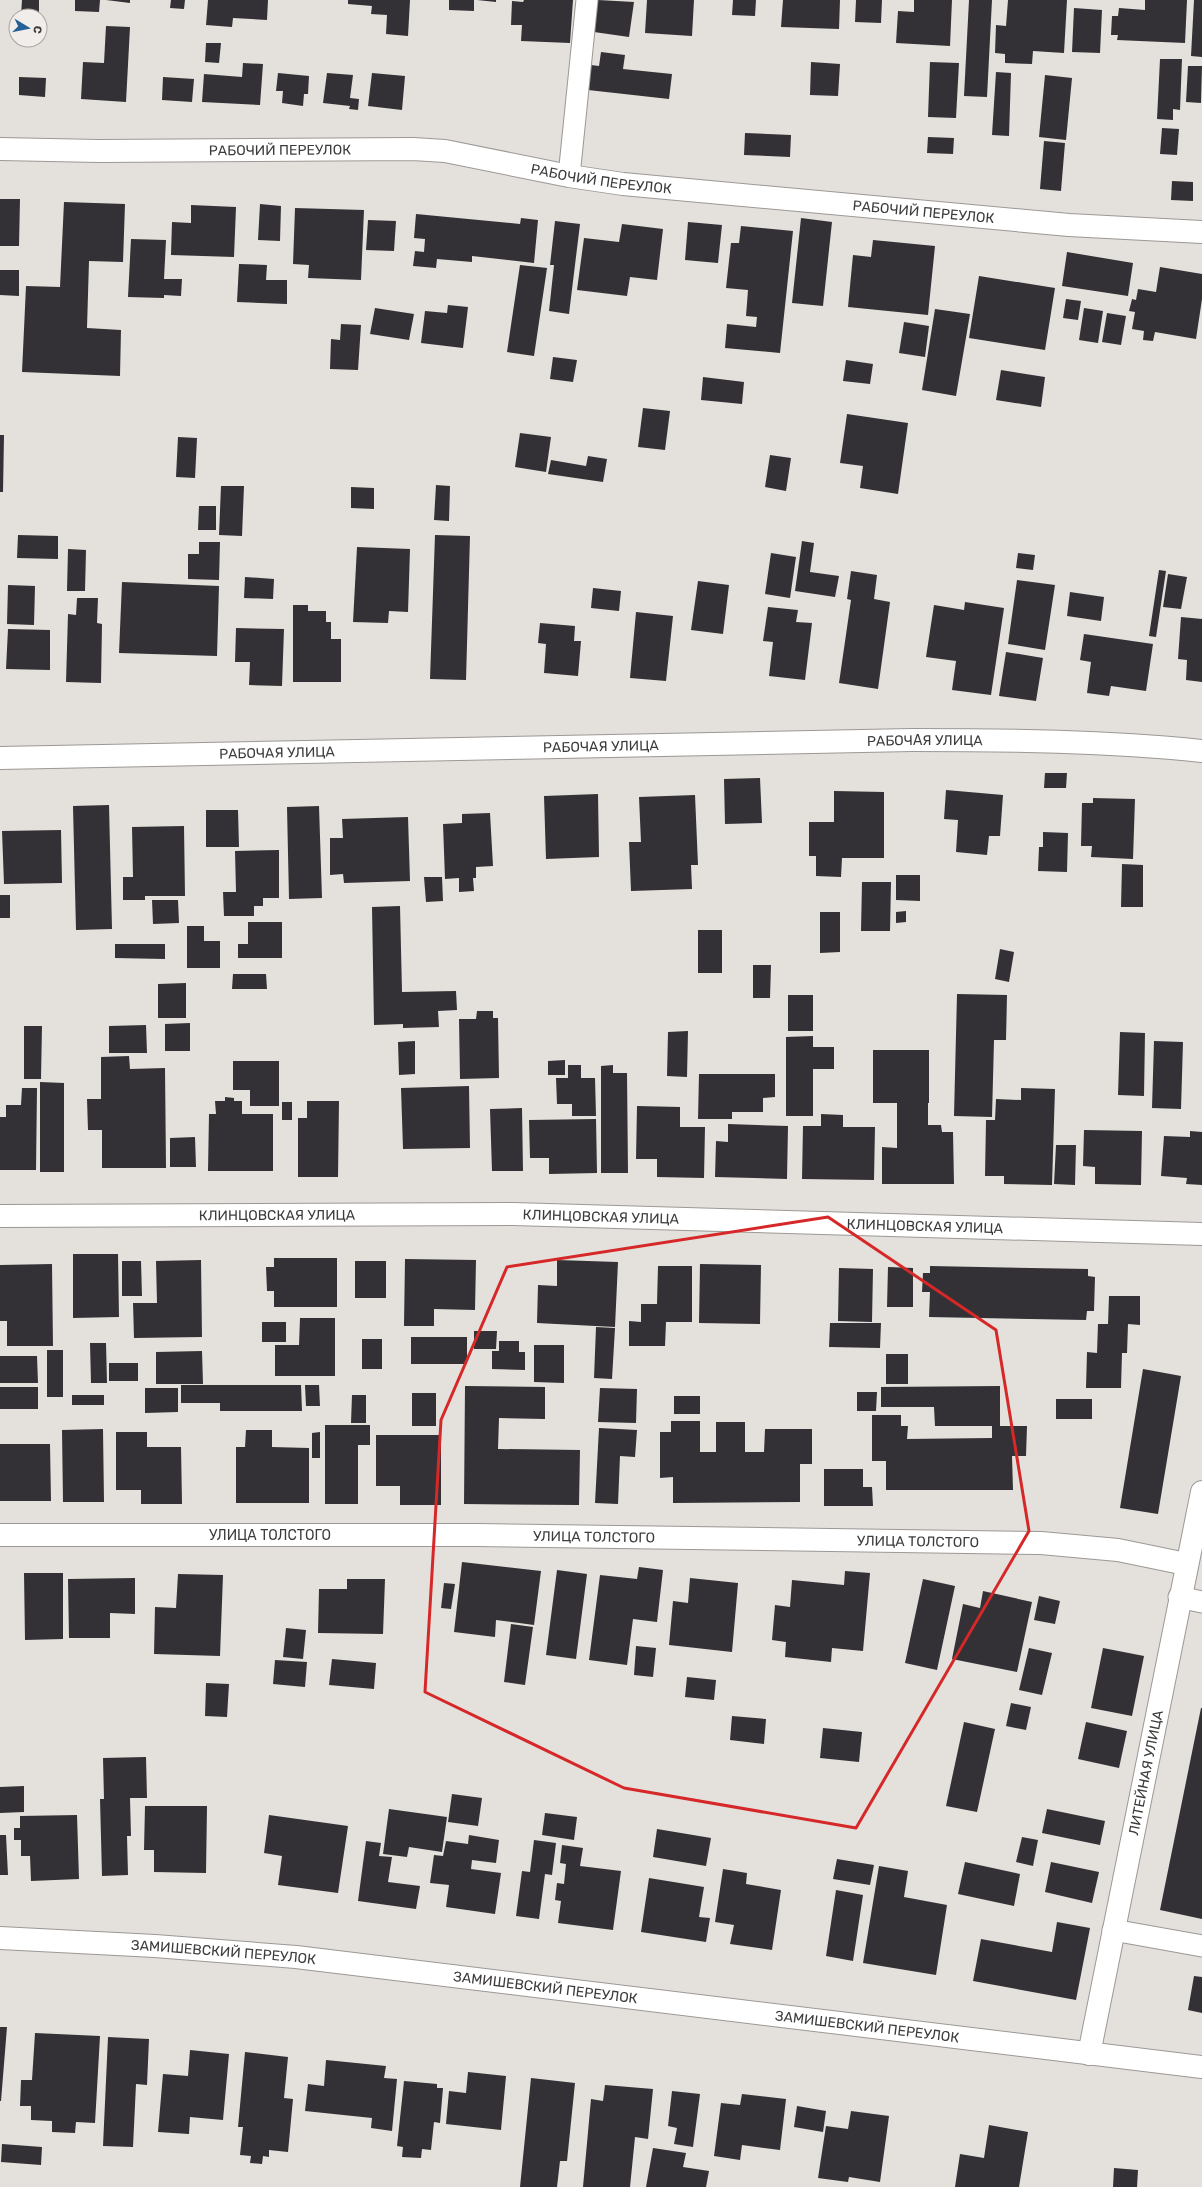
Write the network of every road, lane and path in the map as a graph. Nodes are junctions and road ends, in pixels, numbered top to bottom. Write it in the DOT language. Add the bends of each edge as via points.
graph roads {
  1 [pos="587,0"];
  2 [pos="0,149"];
  3 [pos="569,176"];
  4 [pos="1202,232"];
  5 [pos="1202,751"];
  6 [pos="0,758"];
  7 [pos="0,1216"];
  8 [pos="1202,1234"];
  9 [pos="1202,1492"];
  10 [pos="0,1535"];
  11 [pos="1186,1564"];
  12 [pos="1180,1597"];
  13 [pos="1202,1602"];
  14 [pos="1113,1930"];
  15 [pos="0,1938"];
  16 [pos="1202,1946"];
  17 [pos="1089,2054"];
  18 [pos="1202,2066"];
  1 -- 3 [label="lane"];
  2 -- 3 [label="street, РАБОЧИЙ ПЕРЕУЛОК" via="413,149 444,151"];
  3 -- 4 [label="street, РАБОЧИЙ ПЕРЕУЛОК" via="631,185 954,215"];
  5 -- 6 [label="street, РАБОЧАЯ УЛИЦА" via="1099,743 912,740"];
  7 -- 8 [label="street, КЛИНЦОВСКАЯ УЛИЦА" via="513,1214"];
  9 -- 11 [label="street, ЛИТЕЙНАЯ УЛИЦА"];
  10 -- 11 [label="street, УЛИЦА ТОЛСТОГО" via="478,1535 1034,1543 1118,1550"];
  11 -- 12 [label="street, ЛИТЕЙНАЯ УЛИЦА"];
  12 -- 13 [label="lane"];
  12 -- 14 [label="street, ЛИТЕЙНАЯ УЛИЦА"];
  14 -- 16 [label="lane"];
  14 -- 17 [label="street, ЛИТЕЙНАЯ УЛИЦА"];
  15 -- 17 [label="street, ЗАМИШЕВСКИЙ ПЕРЕУЛОК" via="296,1956"];
  17 -- 18 [label="street, ЗАМИШЕВСКИЙ ПЕРЕУЛОК"];
}
